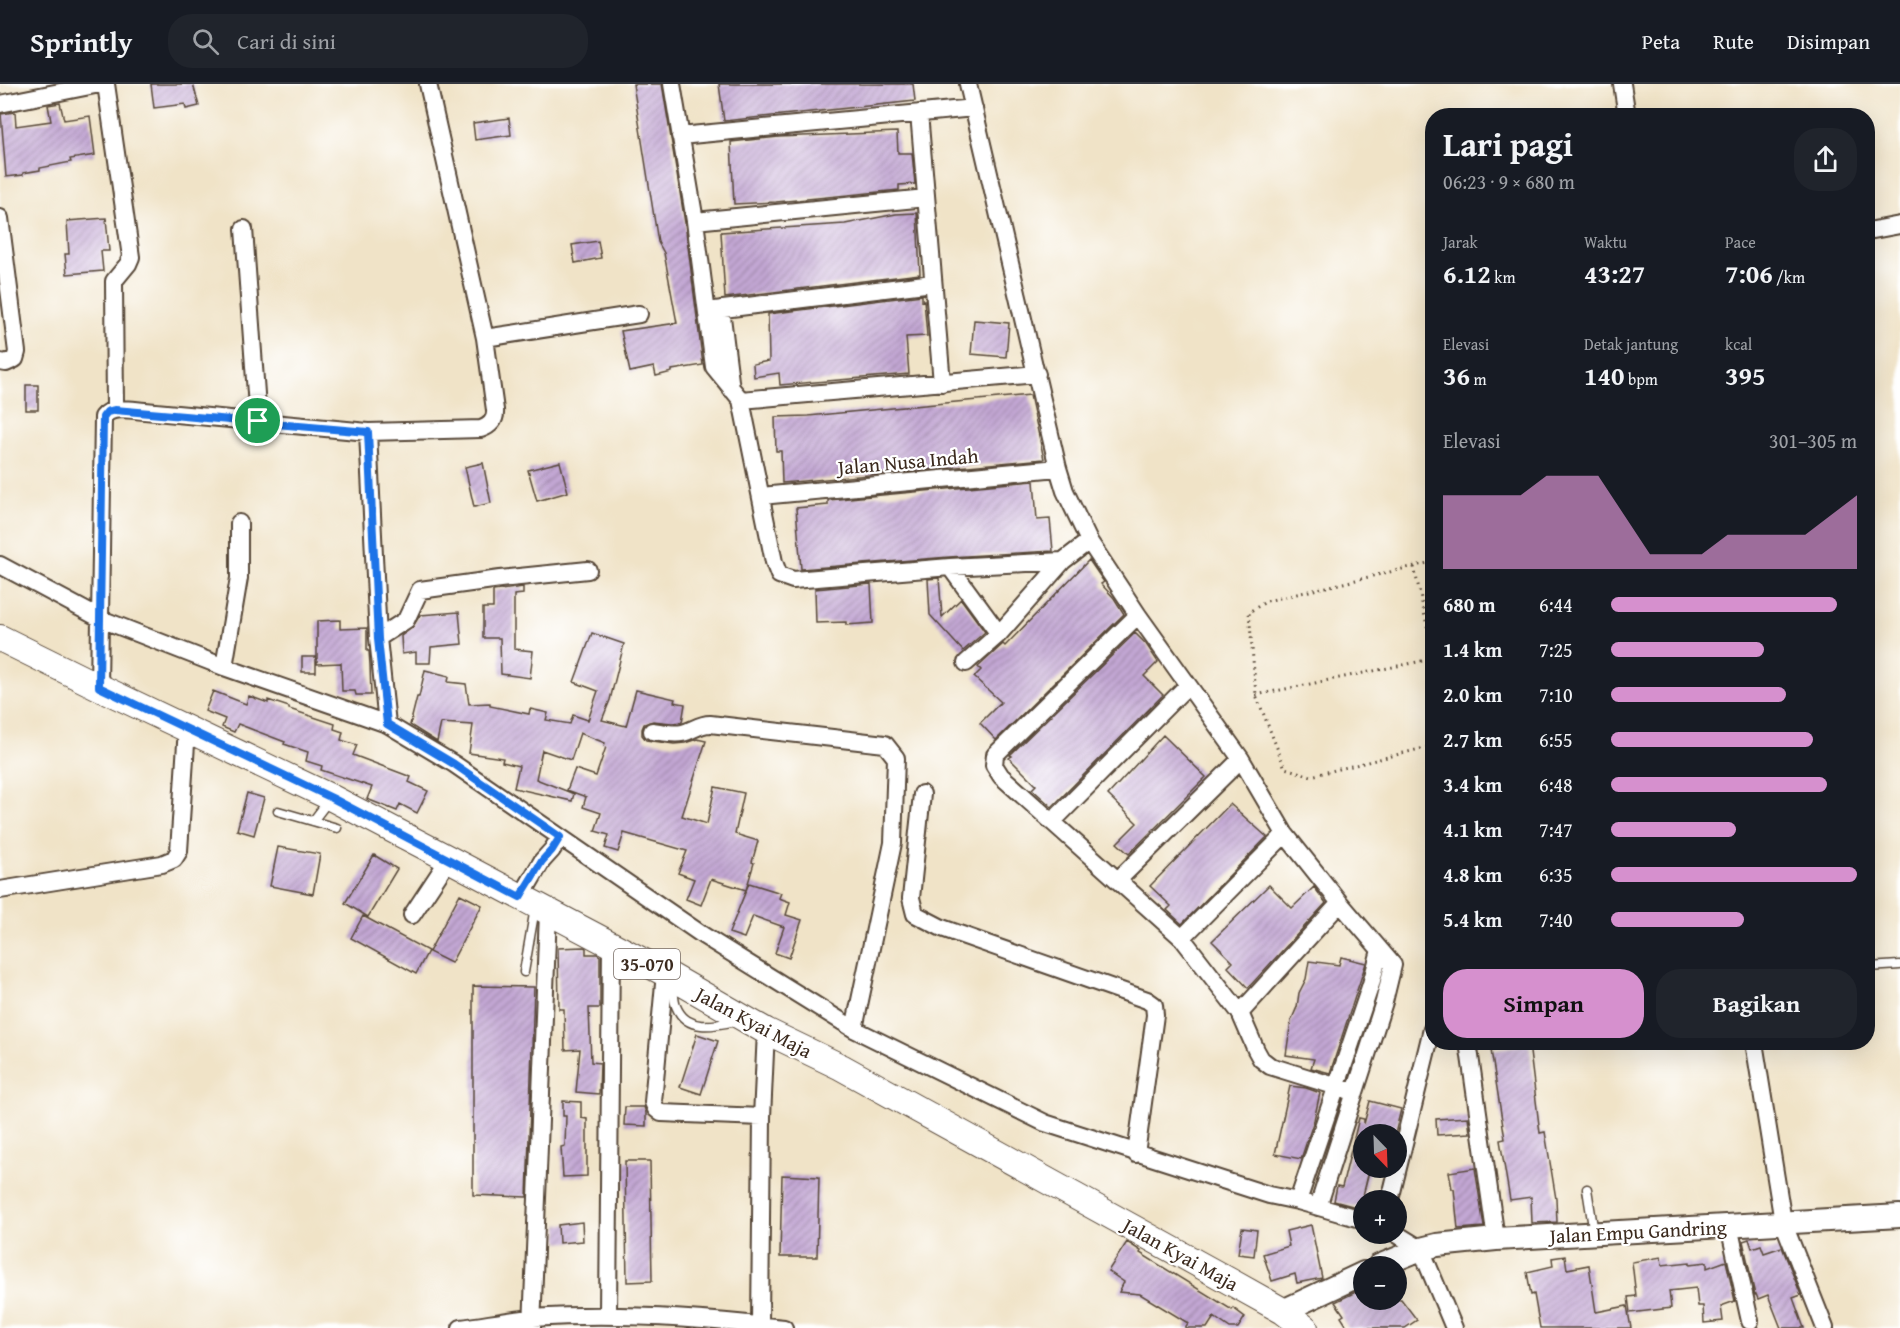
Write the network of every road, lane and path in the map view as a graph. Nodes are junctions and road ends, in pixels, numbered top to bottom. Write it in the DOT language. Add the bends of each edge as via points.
graph roads {
  1 [pos="100,84"];
  2 [pos="106,84"];
  3 [pos="428,84"];
  4 [pos="672,84"];
  5 [pos="968,84"];
  6 [pos="1622,84"];
  7 [pos="0,104"];
  8 [pos="974,108"];
  9 [pos="1626,108"];
  10 [pos="919,113"];
  11 [pos="680,136"];
  12 [pos="926,198"];
  13 [pos="0,218"];
  14 [pos="695,221"];
  15 [pos="1900,225"];
  16 [pos="244,229"];
  17 [pos="1875,230"];
  18 [pos="933,283"];
  19 [pos="714,310"];
  20 [pos="639,314"];
  21 [pos="485,338"];
  22 [pos="0,362"];
  23 [pos="1037,374"];
  24 [pos="942,383"];
  25 [pos="736,395"];
  26 [pos="115,410"];
  27 [pos="258,421"];
  28 [pos="368,432"];
  29 [pos="1058,468"];
  30 [pos="761,496"];
  31 [pos="239,523"];
  32 [pos="1089,541"];
  33 [pos="1063,561"];
  34 [pos="1425,564"];
  35 [pos="0,565"];
  36 [pos="950,567"];
  37 [pos="1414,567"];
  38 [pos="588,570"];
  39 [pos="1138,615"];
  40 [pos="1425,616"];
  41 [pos="101,625"];
  42 [pos="999,634"];
  43 [pos="0,638"];
  44 [pos="378,639"];
  45 [pos="1425,659"];
  46 [pos="966,663"];
  47 [pos="224,667"];
  48 [pos="1188,685"];
  49 [pos="99,687"];
  50 [pos="1256,695"];
  51 [pos="387,724"];
  52 [pos="187,728"];
  53 [pos="652,731"];
  54 [pos="1425,749"];
  55 [pos="1241,759"];
  56 [pos="922,794"];
  57 [pos="332,798"];
  58 [pos="278,812"];
  59 [pos="313,821"];
  60 [pos="1052,822"];
  61 [pos="337,828"];
  62 [pos="1285,834"];
  63 [pos="552,849"];
  64 [pos="449,859"];
  65 [pos="1118,880"];
  66 [pos="0,891"];
  67 [pos="1340,903"];
  68 [pos="535,904"];
  69 [pos="412,915"];
  70 [pos="1182,938"];
  71 [pos="611,944"];
  72 [pos="1380,950"];
  73 [pos="1900,965"];
  74 [pos="1875,967"];
  75 [pos="524,972"];
  76 [pos="669,976"];
  77 [pos="1240,1012"];
  78 [pos="854,1029"];
  79 [pos="766,1031"];
  80 [pos="1427,1050"];
  81 [pos="1469,1050"];
  82 [pos="1755,1050"];
  83 [pos="1336,1087"];
  84 [pos="1354,1092"];
  85 [pos="762,1117"];
  86 [pos="1136,1154"];
  87 [pos="1587,1189"];
  88 [pos="1392,1190"];
  89 [pos="1298,1201"];
  90 [pos="1318,1207"];
  91 [pos="1900,1216"];
  92 [pos="1353,1217"];
  93 [pos="1783,1222"];
  94 [pos="1729,1226"];
  95 [pos="1594,1233"];
  96 [pos="1496,1239"];
  97 [pos="1407,1244"];
  98 [pos="1415,1252"];
  99 [pos="1404,1256"];
  100 [pos="1353,1278"];
  101 [pos="1283,1311"];
  102 [pos="608,1315"];
  103 [pos="1750,1321"];
  104 [pos="532,1323"];
  105 [pos="676,1323"];
  106 [pos="760,1325"];
  107 [pos="461,1328"];
  108 [pos="784,1328"];
  109 [pos="1305,1328"];
  110 [pos="1454,1328"];
  111 [pos="1825,1328"];
  1 -- 7 [label="street"];
  2 -- 26 [label="street" via="131,257 114,281"];
  3 -- 21 [label="street"];
  4 -- 11 [label="street"];
  5 -- 8 [label="street"];
  6 -- 9 [label="street"];
  8 -- 10 [label="street"];
  8 -- 23 [label="street"];
  10 -- 11 [label="street"];
  10 -- 12 [label="street"];
  11 -- 14 [label="street"];
  12 -- 14 [label="street"];
  12 -- 18 [label="street"];
  13 -- 22 [label="street" via="17,352 15,359"];
  14 -- 19 [label="street"];
  15 -- 17 [label="street"];
  16 -- 27 [label="street"];
  18 -- 19 [label="street"];
  18 -- 24 [label="street"];
  19 -- 25 [label="street"];
  20 -- 21 [label="street"];
  21 -- 28 [label="street" via="495,414 490,425 481,429"];
  23 -- 24 [label="street"];
  23 -- 29 [label="street"];
  24 -- 25 [label="street"];
  25 -- 30 [label="street"];
  26 -- 27 [label="street"];
  26 -- 41 [label="street" via="103,417"];
  27 -- 28 [label="street"];
  28 -- 44 [label="street"];
  29 -- 30 [label="street, Jalan Nusa Indah"];
  29 -- 32 [label="street"];
  30 -- 36 [label="street" via="774,562 780,575 793,580"];
  31 -- 47 [label="street" via="239,578"];
  32 -- 33 [label="street"];
  32 -- 39 [label="street"];
  33 -- 36 [label="street"];
  33 -- 42 [label="street"];
  34 -- 37 [label="path"];
  35 -- 41 [label="street"];
  36 -- 42 [label="street"];
  37 -- 40 [label="path"];
  37 -- 50 [label="path" via="1267,601 1249,612"];
  38 -- 44 [label="street" via="420,590 406,620"];
  39 -- 48 [label="street"];
  39 -- 60 [label="street" via="995,755 994,765 1001,776"];
  41 -- 47 [label="street"];
  41 -- 49 [label="street"];
  42 -- 46 [label="street"];
  43 -- 49 [label="main road, Jalan Kyai Maja / 35-070"];
  44 -- 51 [label="street"];
  45 -- 50 [label="path"];
  47 -- 51 [label="street"];
  48 -- 55 [label="street"];
  48 -- 60 [label="street"];
  49 -- 52 [label="main road, Jalan Kyai Maja / 35-070"];
  50 -- 54 [label="path" via="1285,768 1311,776"];
  51 -- 63 [label="street" via="454,764"];
  52 -- 57 [label="main road, Jalan Kyai Maja / 35-070"];
  52 -- 66 [label="street" via="178,851 174,859"];
  53 -- 78 [label="street" via="684,733 710,724 885,744 896,758 893,843"];
  55 -- 62 [label="street"];
  55 -- 65 [label="street"];
  56 -- 86 [label="street" via="911,898 915,914 942,928 1154,1005"];
  57 -- 59 [label="lane"];
  57 -- 64 [label="main road, Jalan Kyai Maja / 35-070"];
  58 -- 59 [label="lane"];
  59 -- 61 [label="lane"];
  60 -- 65 [label="street"];
  62 -- 67 [label="street"];
  62 -- 70 [label="street"];
  63 -- 68 [label="street"];
  63 -- 78 [label="street" via="704,936"];
  64 -- 68 [label="main road, Jalan Kyai Maja / 35-070"];
  64 -- 69 [label="street"];
  65 -- 70 [label="street"];
  67 -- 72 [label="street"];
  67 -- 77 [label="street"];
  68 -- 71 [label="main road, Jalan Kyai Maja / 35-070"];
  68 -- 75 [label="lane"];
  68 -- 104 [label="street"];
  70 -- 77 [label="street"];
  71 -- 76 [label="main road, Jalan Kyai Maja / 35-070"];
  71 -- 102 [label="street"];
  72 -- 83 [label="street"];
  72 -- 84 [label="street" via="1393,965"];
  73 -- 74 [label="lane"];
  76 -- 79 [label="main road, Jalan Kyai Maja / 35-070"];
  76 -- 85 [label="street" via="653,1102 656,1109 662,1113"];
  77 -- 83 [label="street" via="1261,1059 1270,1066"];
  78 -- 86 [label="street" via="1046,1124"];
  79 -- 85 [label="street"];
  79 -- 101 [label="main road, Jalan Kyai Maja / 35-070" via="841,1067"];
  80 -- 88 [label="street"];
  81 -- 96 [label="street"];
  82 -- 93 [label="street"];
  83 -- 84 [label="street"];
  83 -- 89 [label="street"];
  84 -- 90 [label="street"];
  85 -- 106 [label="street"];
  86 -- 89 [label="street"];
  87 -- 95 [label="lane"];
  89 -- 90 [label="street"];
  90 -- 92 [label="street"];
  91 -- 93 [label="main road, Jalan Empu Gandring"];
  93 -- 94 [label="main road, Jalan Empu Gandring"];
  93 -- 111 [label="street"];
  94 -- 95 [label="main road, Jalan Empu Gandring"];
  94 -- 103 [label="street"];
  95 -- 96 [label="main road, Jalan Empu Gandring"];
  96 -- 98 [label="main road, Jalan Empu Gandring" via="1437,1245"];
  97 -- 98 [label="street"];
  98 -- 99 [label="main road, Jalan Empu Gandring"];
  98 -- 110 [label="street"];
  100 -- 101 [label="main road"];
  101 -- 109 [label="main road, Jalan Kyai Maja / 35-070"];
  102 -- 104 [label="street"];
  102 -- 105 [label="street"];
  104 -- 107 [label="street"];
  105 -- 106 [label="street"];
  106 -- 108 [label="street"];
}
